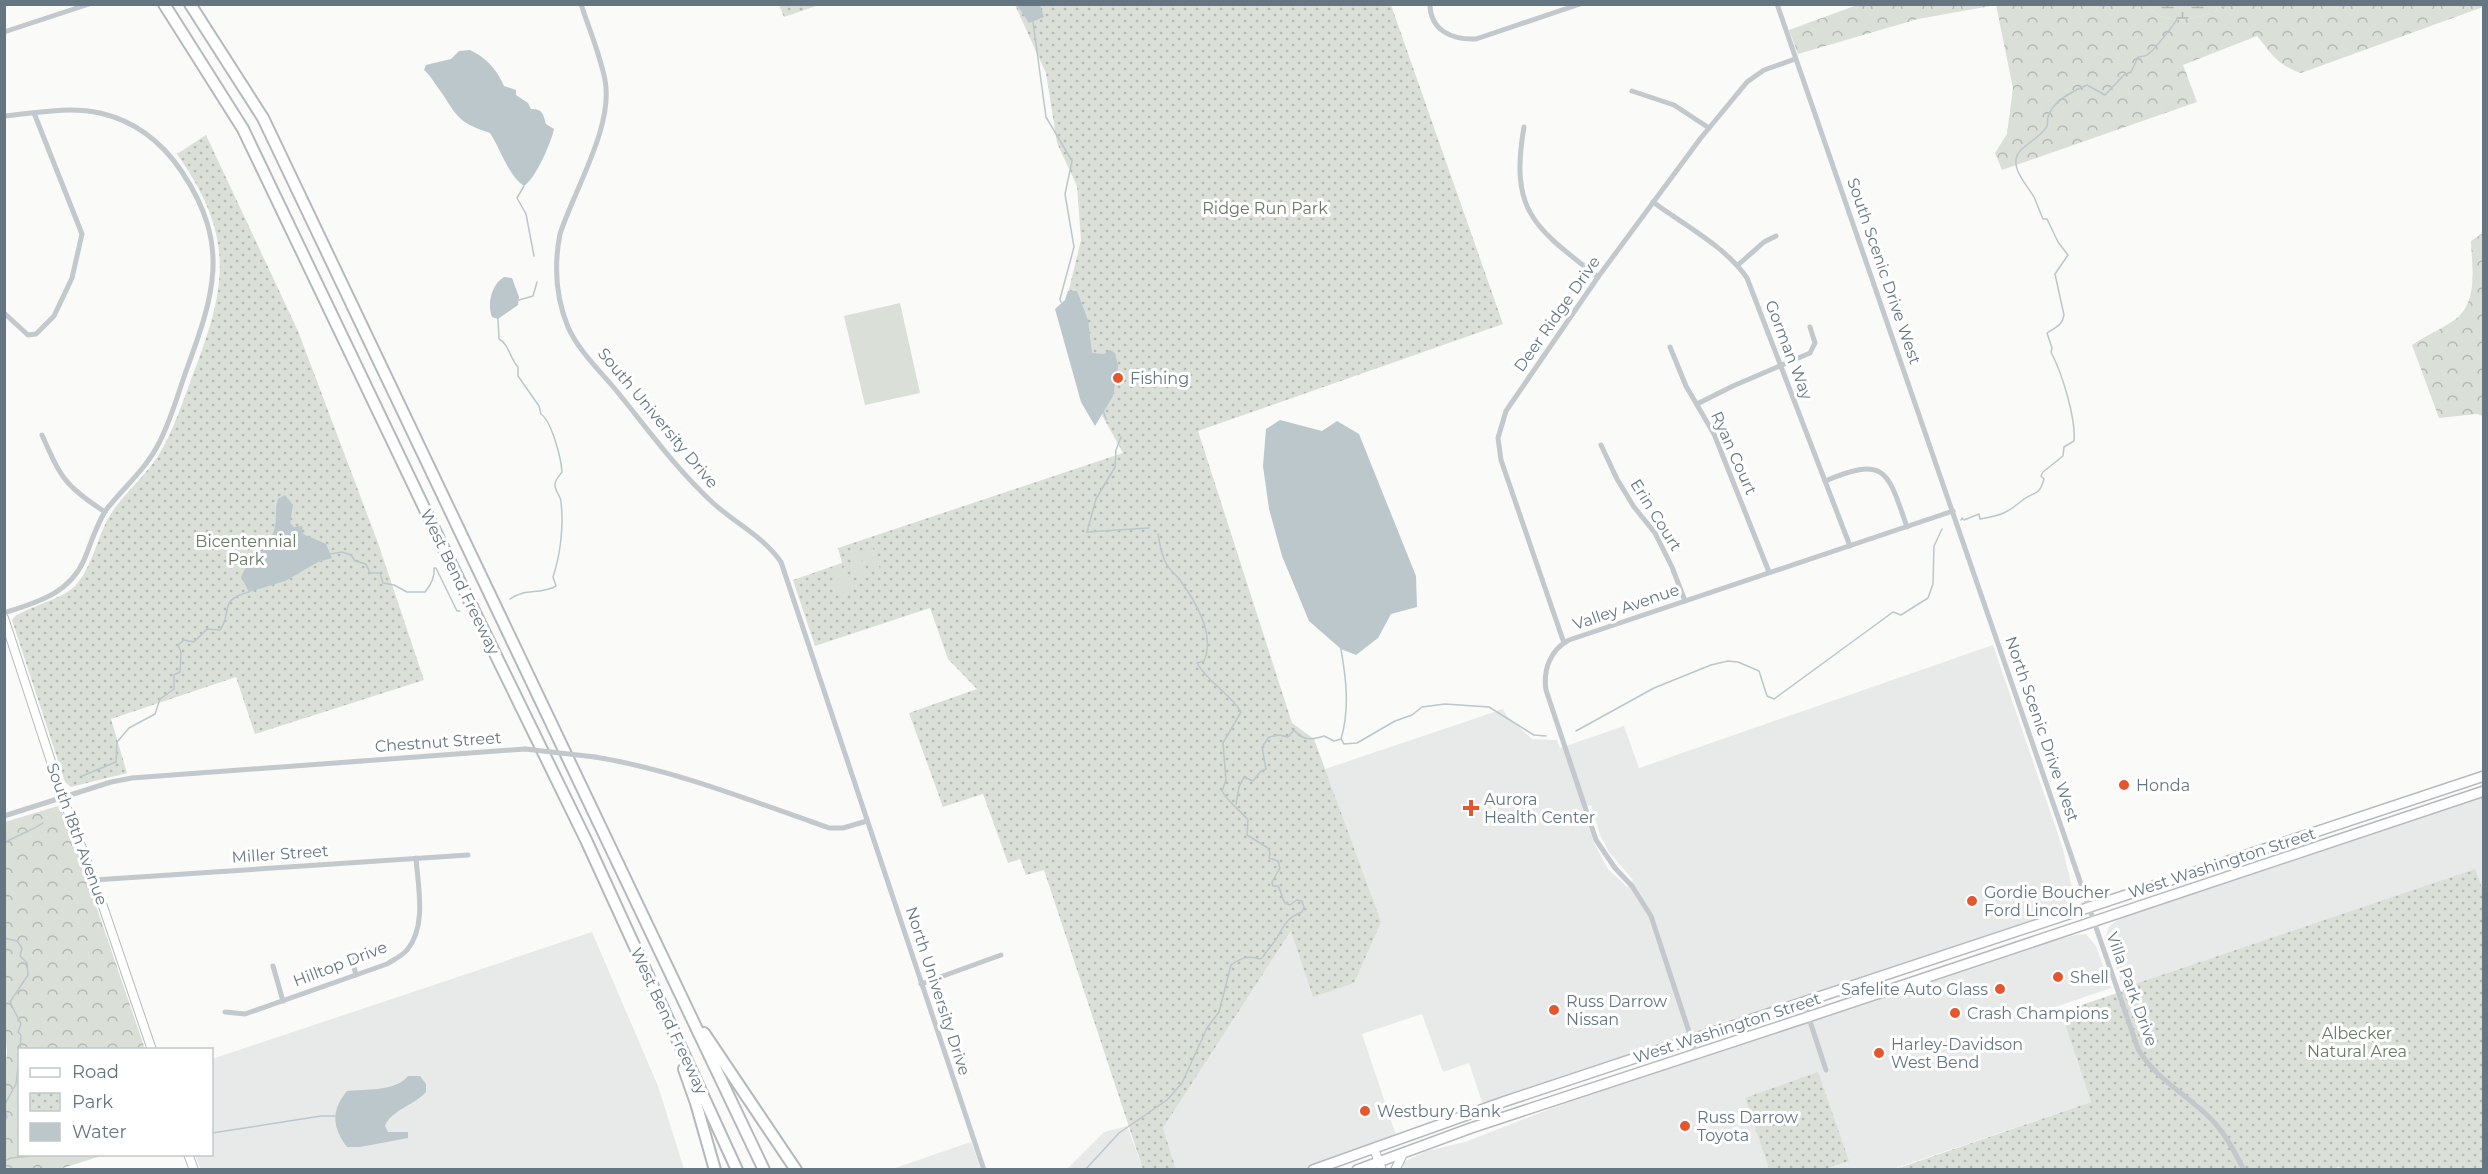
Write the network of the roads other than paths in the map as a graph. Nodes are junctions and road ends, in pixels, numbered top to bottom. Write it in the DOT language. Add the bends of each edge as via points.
graph roads {
  1 [pos="89,4"];
  2 [pos="164,4"];
  3 [pos="190,4"];
  4 [pos="581,4"];
  5 [pos="1430,4"];
  6 [pos="1580,4"];
  7 [pos="1777,4"];
  8 [pos="4,32"];
  9 [pos="1795,59"];
  10 [pos="1632,91"];
  11 [pos="34,113"];
  12 [pos="4,116"];
  13 [pos="1524,127"];
  14 [pos="1709,128"];
  15 [pos="1653,202"];
  16 [pos="1776,236"];
  17 [pos="1738,265"];
  18 [pos="1598,277"];
  19 [pos="4,313"];
  20 [pos="1810,327"];
  21 [pos="1670,347"];
  22 [pos="1781,367"];
  23 [pos="1697,404"];
  24 [pos="42,435"];
  25 [pos="1601,445"];
  26 [pos="1825,481"];
  27 [pos="1953,511"];
  28 [pos="105,512"];
  29 [pos="1907,527"];
  30 [pos="1850,546"];
  31 [pos="1965,546"];
  32 [pos="1769,572"];
  33 [pos="1685,601"];
  34 [pos="4,616"];
  35 [pos="1564,643"];
  36 [pos="2484,776"];
  37 [pos="2484,791"];
  38 [pos="63,798"];
  39 [pos="4,816"];
  40 [pos="867,821"];
  41 [pos="468,855"];
  42 [pos="416,858"];
  43 [pos="94,880"];
  44 [pos="2088,907"];
  45 [pos="2092,921"];
  46 [pos="1001,955"];
  47 [pos="351,956"];
  48 [pos="273,966"];
  49 [pos="356,975"];
  50 [pos="921,984"];
  51 [pos="681,997"];
  52 [pos="658,999"];
  53 [pos="283,1000"];
  54 [pos="1804,1003"];
  55 [pos="225,1012"];
  56 [pos="1808,1017"];
  57 [pos="1690,1040"];
  58 [pos="151,1048"];
  59 [pos="1696,1053"];
  60 [pos="1826,1070"];
  61 [pos="1374,1149"];
  62 [pos="1403,1154"];
  63 [pos="1380,1166"];
  64 [pos="715,1170"];
  65 [pos="737,1170"];
  66 [pos="764,1170"];
  67 [pos="796,1170"];
  68 [pos="984,1170"];
  69 [pos="1313,1170"];
  70 [pos="1357,1170"];
  71 [pos="1395,1170"];
  72 [pos="2244,1170"];
  1 -- 8 [label="street"];
  2 -- 52 [label="highway, West Bend Freeway" via="243,129 586,840"];
  3 -- 51 [label="highway, West Bend Freeway" via="263,118"];
  4 -- 40 [label="street, South University Drive" via="605,81 605,98 604,114 557,248 557,279 564,315 577,343 682,472 714,504 771,548 781,562"];
  5 -- 6 [label="street" via="1433,21 1440,30 1448,36 1476,39"];
  7 -- 9 [label="street, South Scenic Drive West"];
  9 -- 14 [label="street, Deer Ridge Drive" via="1764,70 1747,82"];
  9 -- 27 [label="street, South Scenic Drive West"];
  10 -- 14 [label="street" via="1674,105"];
  11 -- 12 [label="street"];
  11 -- 19 [label="street" via="82,234 72,278 45,326 28,335"];
  11 -- 28 [label="street" via="97,112 143,131 171,156 197,196 209,229 213,282 208,313 160,441 147,464"];
  13 -- 18 [label="street" via="1519,175 1522,194 1534,221 1544,235"];
  14 -- 15 [label="street, Deer Ridge Drive"];
  15 -- 17 [label="street, Gorman Way"];
  15 -- 18 [label="street, Deer Ridge Drive"];
  16 -- 17 [label="street"];
  17 -- 22 [label="street, Gorman Way" via="1747,278"];
  18 -- 35 [label="street, Deer Ridge Drive" via="1506,411 1498,438 1501,460"];
  20 -- 22 [label="street" via="1813,350"];
  21 -- 23 [label="street, Ryan Court"];
  22 -- 23 [label="street"];
  22 -- 26 [label="street, Gorman Way"];
  23 -- 32 [label="street, Ryan Court" via="1714,434"];
  24 -- 28 [label="street" via="59,474 77,494"];
  25 -- 33 [label="street, Erin Court" via="1617,479 1654,533"];
  26 -- 29 [label="street" via="1860,468 1881,473 1892,484"];
  26 -- 30 [label="street, Gorman Way"];
  27 -- 29 [label="street, Valley Avenue"];
  27 -- 31 [label="street, South Scenic Drive West"];
  28 -- 34 [label="street" via="74,579 62,591"];
  29 -- 30 [label="street, Valley Avenue"];
  30 -- 32 [label="street, Valley Avenue"];
  31 -- 44 [label="street, North Scenic Drive West"];
  32 -- 33 [label="street, Valley Avenue"];
  33 -- 35 [label="street, Valley Avenue"];
  34 -- 38 [label="street, South 18th Avenue"];
  35 -- 57 [label="street, Valley Avenue" via="1550,658 1546,690 1596,840 1651,916"];
  36 -- 44 [label="main road, West Washington Street"];
  37 -- 45 [label="main road, West Washington Street"];
  38 -- 39 [label="street, Chestnut Street"];
  38 -- 40 [label="street, Chestnut Street, bridge" via="132,778 525,749 639,764 829,828"];
  38 -- 43 [label="street, South 18th Avenue"];
  40 -- 50 [label="street, North University Drive"];
  41 -- 42 [label="street, Miller Street"];
  42 -- 43 [label="street, Miller Street"];
  42 -- 49 [label="street, Hilltop Drive" via="417,933 406,951 387,964"];
  43 -- 58 [label="street, South 18th Avenue"];
  44 -- 45 [label="street, North Scenic Drive West"];
  44 -- 54 [label="main road, West Washington Street"];
  45 -- 56 [label="main road, West Washington Street"];
  45 -- 72 [label="street, Villa Park Drive" via="2146,1063 2208,1116"];
  46 -- 50 [label="street"];
  47 -- 49 [label="street"];
  48 -- 53 [label="street"];
  49 -- 53 [label="street, Hilltop Drive"];
  50 -- 68 [label="street, North University Drive"];
  51 -- 66 [label="highway, West Bend Freeway"];
  51 -- 67 [label="highway"];
  52 -- 64 [label="highway" via="696,1103"];
  52 -- 65 [label="highway, West Bend Freeway"];
  53 -- 55 [label="street, Hilltop Drive" via="245,1014"];
  54 -- 56 [label="street"];
  54 -- 57 [label="main road, West Washington Street"];
  56 -- 59 [label="main road, West Washington Street"];
  56 -- 60 [label="street"];
  57 -- 59 [label="street, Valley Avenue"];
  57 -- 61 [label="main road, West Washington Street"];
  59 -- 62 [label="main road, West Washington Street"];
  61 -- 63 [label="street"];
  61 -- 69 [label="main road, West Washington Street"];
  62 -- 63 [label="main road, West Washington Street"];
  62 -- 71 [label="street"];
  63 -- 70 [label="main road, West Washington Street"];
}
